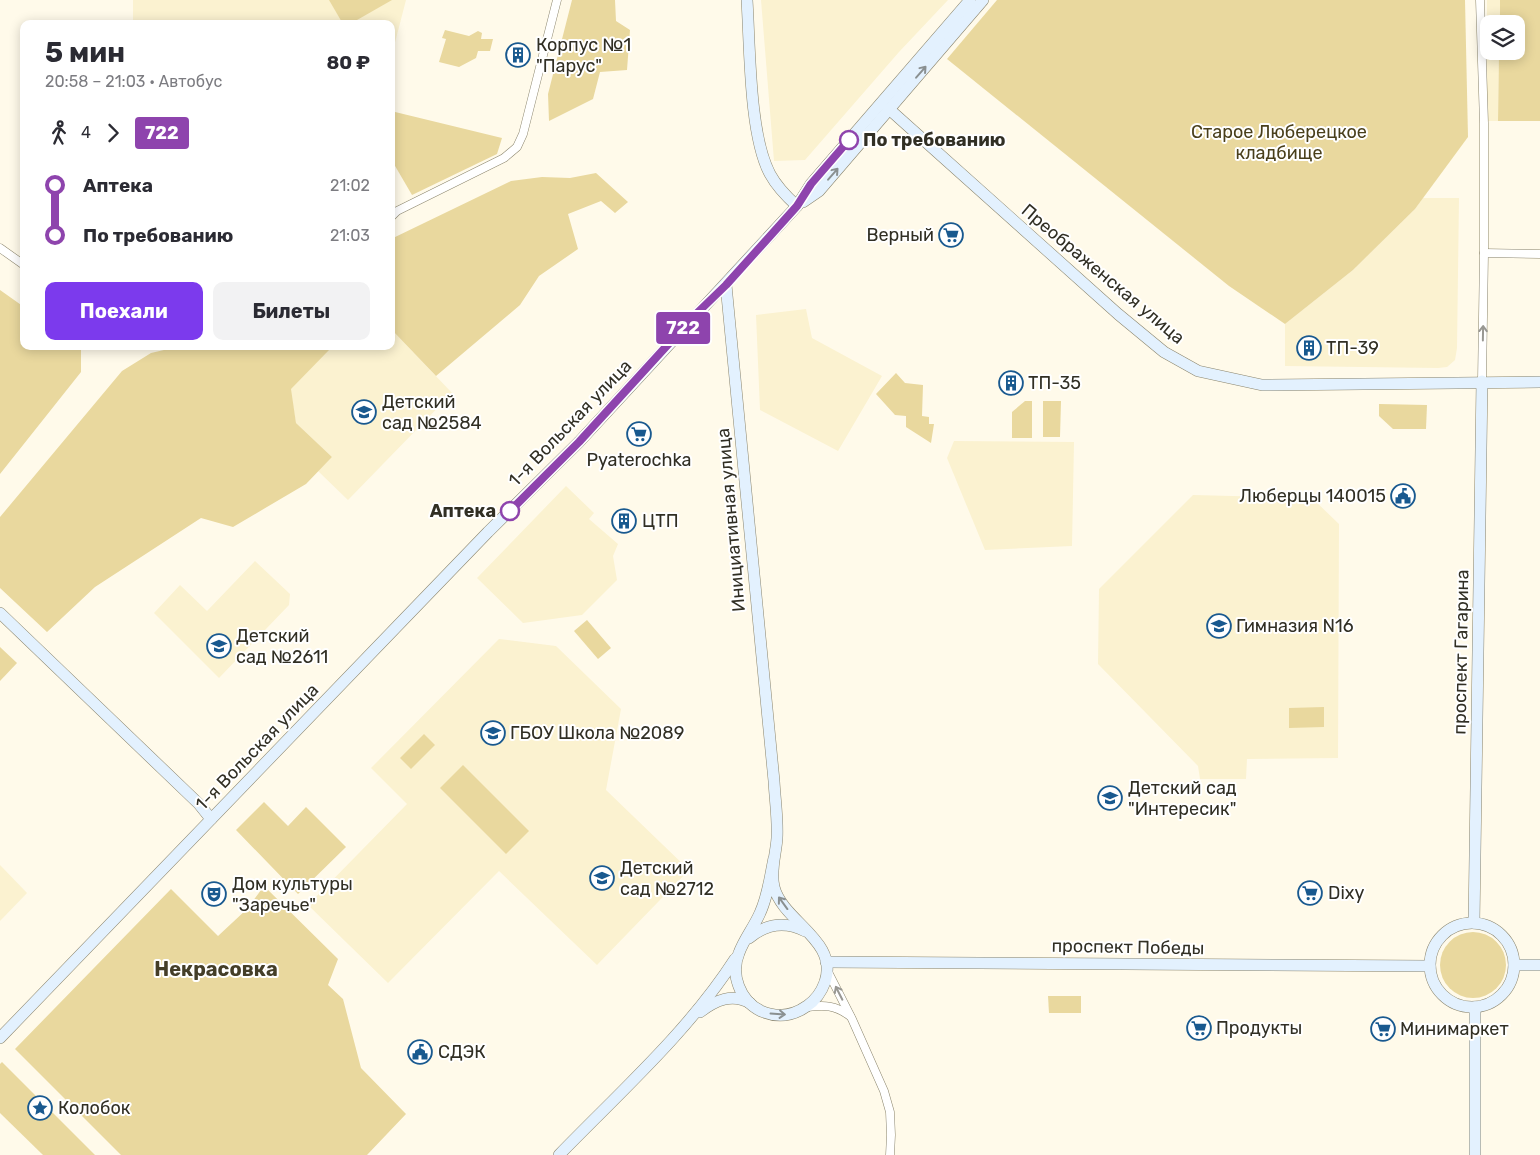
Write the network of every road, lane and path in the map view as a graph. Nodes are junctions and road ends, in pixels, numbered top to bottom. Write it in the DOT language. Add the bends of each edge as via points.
graph roads {
  1 [pos="557,0"];
  2 [pos="747,0"];
  3 [pos="970,0"];
  4 [pos="983,0"];
  5 [pos="1480,0"];
  6 [pos="889,109"];
  7 [pos="797,206"];
  8 [pos="395,213"];
  9 [pos="0,248"];
  10 [pos="1484,253"];
  11 [pos="1540,254"];
  12 [pos="20,262"];
  13 [pos="726,285"];
  14 [pos="1482,381"];
  15 [pos="1540,382"];
  16 [pos="0,613"];
  17 [pos="211,819"];
  18 [pos="774,858"];
  19 [pos="1474,923"];
  20 [pos="813,938"];
  21 [pos="745,941"];
  22 [pos="739,953"];
  23 [pos="826,965"];
  24 [pos="1514,965"];
  25 [pos="1540,965"];
  26 [pos="1430,966"];
  27 [pos="750,1003"];
  28 [pos="807,1007"];
  29 [pos="1475,1008"];
  30 [pos="851,1017"];
  31 [pos="680,1029"];
  32 [pos="0,1038"];
  33 [pos="559,1155"];
  34 [pos="890,1155"];
  35 [pos="1475,1155"];
  1 -- 8 [label="street" via="523,134 514,150 498,162"];
  2 -- 7 [label="street" via="759,142 776,184"];
  3 -- 7 [label="street" via="811,184"];
  6 -- 4 [label="street, one-way"];
  5 -- 10 [label="street"];
  7 -- 6 [label="street, one-way" via="819,191"];
  6 -- 14 [label="street, Преображенская улица" via="1113,310 1164,352 1198,371 1262,385"];
  7 -- 13 [label="street"];
  9 -- 12 [label="street"];
  10 -- 11 [label="street"];
  14 -- 10 [label="street, one-way"];
  13 -- 17 [label="street, 1-я Вольская улица" via="579,442"];
  13 -- 18 [label="street, Инициативная улица" via="774,781 777,838"];
  14 -- 15 [label="street, Преображенская улица"];
  14 -- 19 [label="street, проспект Гагарина"];
  16 -- 17 [label="street"];
  17 -- 32 [label="street, 1-я Вольская улица"];
  20 -- 18 [label="street, Инициативная улица, one-way" via="776,893 772,874"];
  18 -- 21 [label="street, Инициативная улица" via="766,895"];
  19 -- 24 [label="street" via="1492,929 1506,941"];
  19 -- 26 [label="street" via="1457,926 1442,935 1433,949"];
  20 -- 21 [label="street" via="796,927 782,924 757,931"];
  20 -- 23 [label="street, Инициативная улица" via="820,946"];
  21 -- 22 [label="street, Инициативная улица"];
  22 -- 27 [label="street, Инициативная улица" via="736,976 739,988"];
  22 -- 31 [label="street"];
  23 -- 26 [label="street, проспект Победы"];
  23 -- 28 [label="street" via="822,991"];
  30 -- 23 [label="street, one-way"];
  24 -- 25 [label="street"];
  24 -- 29 [label="street" via="1512,977 1502,994"];
  26 -- 29 [label="street" via="1438,991 1448,1001"];
  27 -- 28 [label="street, one-way" via="772,1015 782,1016"];
  27 -- 31 [label="street" via="738,998 722,1000 704,1009"];
  28 -- 30 [label="street" via="827,1004 838,1007"];
  29 -- 35 [label="street"];
  30 -- 34 [label="street" via="890,1112"];
  31 -- 33 [label="street"];
}
